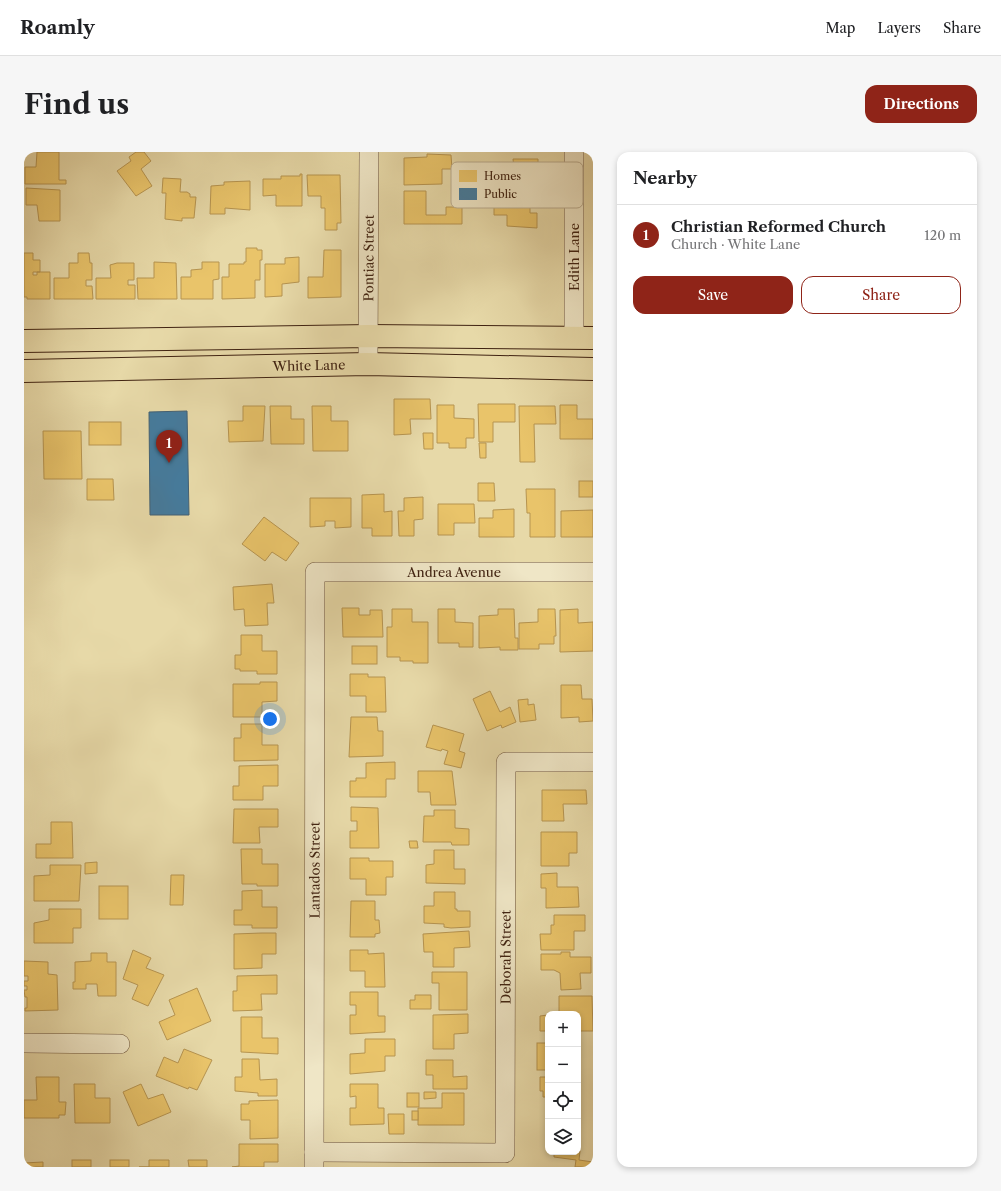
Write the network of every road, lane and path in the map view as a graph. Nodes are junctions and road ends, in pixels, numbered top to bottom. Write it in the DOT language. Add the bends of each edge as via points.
graph roads {
  1 [pos="369,152"];
  2 [pos="574,152"];
  3 [pos="574,162"];
  4 [pos="577,208"];
  5 [pos="369,336"];
  6 [pos="583,338"];
  7 [pos="24,341"];
  8 [pos="368,364"];
  9 [pos="593,369"];
  10 [pos="24,371"];
  11 [pos="315,572"];
  12 [pos="593,572"];
  13 [pos="593,762"];
  14 [pos="24,1043"];
  15 [pos="120,1044"];
  16 [pos="314,1160"];
  1 -- 5 [label="street, Pontiac Street"];
  2 -- 3 [label="street, Edith Lane"];
  4 -- 6 [label="street, Edith Lane"];
  5 -- 6 [label="main road"];
  5 -- 7 [label="main road"];
  5 -- 8 [label="street, Pontiac Street"];
  8 -- 9 [label="main road, White Lane"];
  8 -- 10 [label="main road, White Lane"];
  11 -- 12 [label="street, Andrea Avenue"];
  11 -- 16 [label="street, Lantados Street"];
  13 -- 16 [label="street, Deborah Street" via="506,762 505,1153"];
  14 -- 15 [label="street"];
}
